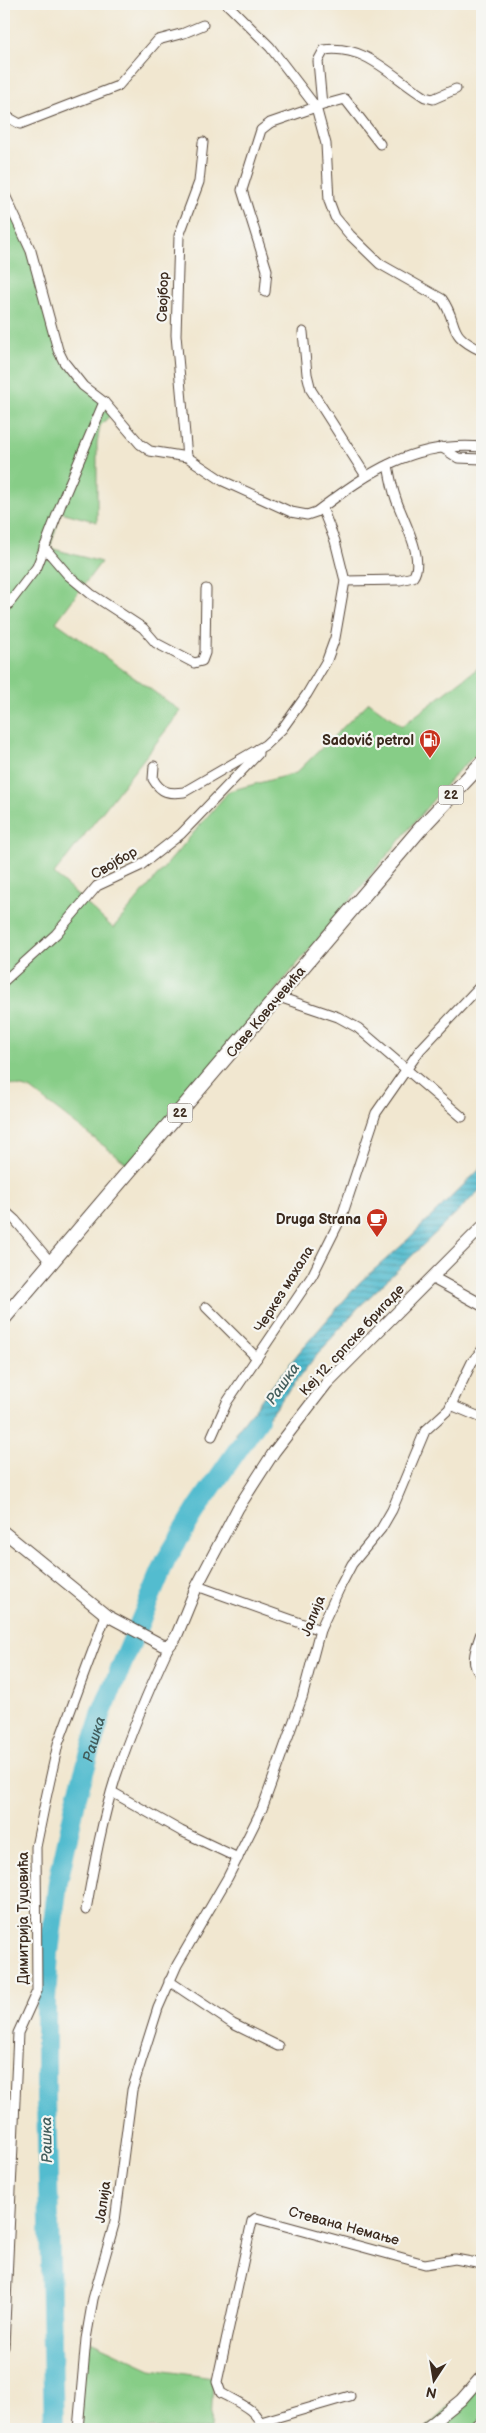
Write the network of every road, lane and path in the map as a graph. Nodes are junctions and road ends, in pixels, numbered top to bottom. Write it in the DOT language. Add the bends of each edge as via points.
graph roads {
  1 [pos="227,4"];
  2 [pos="202,25"];
  3 [pos="456,90"];
  4 [pos="319,106"];
  5 [pos="4,115"];
  6 [pos="203,142"];
  7 [pos="380,144"];
  8 [pos="4,193"];
  9 [pos="266,292"];
  10 [pos="303,332"];
  11 [pos="482,351"];
  12 [pos="104,402"];
  13 [pos="441,447"];
  14 [pos="482,447"];
  15 [pos="187,457"];
  16 [pos="482,459"];
  17 [pos="388,465"];
  18 [pos="366,476"];
  19 [pos="322,508"];
  20 [pos="44,547"];
  21 [pos="345,581"];
  22 [pos="206,589"];
  23 [pos="5,608"];
  24 [pos="258,749"];
  25 [pos="482,763"];
  26 [pos="154,766"];
  27 [pos="4,981"];
  28 [pos="482,984"];
  29 [pos="279,998"];
  30 [pos="406,1070"];
  31 [pos="462,1117"];
  32 [pos="4,1210"];
  33 [pos="482,1228"];
  34 [pos="52,1264"];
  35 [pos="433,1278"];
  36 [pos="482,1304"];
  37 [pos="206,1307"];
  38 [pos="4,1318"];
  39 [pos="482,1350"];
  40 [pos="256,1358"];
  41 [pos="451,1405"];
  42 [pos="482,1418"];
  43 [pos="212,1436"];
  44 [pos="4,1532"];
  45 [pos="197,1586"];
  46 [pos="106,1615"];
  47 [pos="320,1630"];
  48 [pos="482,1630"];
  49 [pos="169,1646"];
  50 [pos="482,1675"];
  51 [pos="112,1792"];
  52 [pos="238,1858"];
  53 [pos="86,1910"];
  54 [pos="169,1981"];
  55 [pos="278,2046"];
  56 [pos="482,2264"];
  57 [pos="4,2347"];
  58 [pos="482,2376"];
  59 [pos="350,2396"];
  60 [pos="482,2423"];
  61 [pos="262,2426"];
  62 [pos="78,2429"];
  63 [pos="425,2429"];
  64 [pos="475,2429"];
  1 -- 4 [label="street" via="270,47"];
  2 -- 5 [label="street" via="158,40 118,86 20,124"];
  3 -- 4 [label="street" via="434,100 356,52 324,50 318,61"];
  4 -- 7 [label="street" via="345,99"];
  4 -- 9 [label="street" via="270,123 261,130 242,190 267,270"];
  4 -- 11 [label="street" via="326,144 329,201 335,217 380,264 442,299 458,336"];
  6 -- 15 [label="street, Својбор" via="199,182 179,236 176,334"];
  8 -- 12 [label="street" via="31,251 64,362 83,386"];
  10 -- 18 [label="street" via="311,390"];
  12 -- 15 [label="street" via="140,444 150,450"];
  12 -- 20 [label="street"];
  13 -- 14 [label="street"];
  13 -- 16 [label="street" via="458,458"];
  13 -- 17 [label="street" via="412,453"];
  15 -- 19 [label="street" via="223,481 291,512 306,515"];
  17 -- 18 [label="street"];
  17 -- 21 [label="street" via="396,500 409,529 417,571 414,577 400,580"];
  18 -- 19 [label="street"];
  19 -- 21 [label="street, Својбор"];
  20 -- 22 [label="street" via="68,575 91,594 143,628 156,642 194,663 202,660 206,653"];
  20 -- 23 [label="street" via="37,567"];
  21 -- 24 [label="street, Својбор" via="336,638 325,665 282,729"];
  24 -- 26 [label="street, Својбор" via="184,792 164,792 153,780"];
  24 -- 27 [label="street, Својбор" via="258,754 181,834 140,866 97,886 56,934"];
  25 -- 29 [label="main road, Саве Ковачевића / 22" via="454,791"];
  28 -- 30 [label="street, Черкез махала" via="420,1050"];
  29 -- 30 [label="street" via="338,1017 358,1028"];
  29 -- 34 [label="main road, Саве Ковачевића / 22"];
  30 -- 31 [label="street"];
  30 -- 40 [label="street, Черкез махала" via="376,1113 342,1216 312,1276"];
  32 -- 34 [label="street"];
  33 -- 35 [label="street, Кеј 12. српске бригаде"];
  34 -- 38 [label="main road, Саве Ковачевића / 22"];
  35 -- 36 [label="street"];
  35 -- 45 [label="street, Кеј 12. српске бригаде" via="327,1383 274,1452 238,1508"];
  37 -- 40 [label="street, Черкез махала"];
  39 -- 41 [label="street, Јалија" via="472,1362"];
  40 -- 43 [label="street, Черкез махала" via="228,1402"];
  41 -- 42 [label="street"];
  41 -- 47 [label="street, Јалија" via="425,1431 392,1510 352,1564"];
  44 -- 46 [label="street"];
  45 -- 47 [label="street"];
  45 -- 49 [label="street, Кеј 12. српске бригаде" via="176,1637"];
  46 -- 49 [label="street"];
  46 -- 57 [label="street, Димитрија Туцовића" via="58,1744 36,1848 37,1991 18,2033"];
  47 -- 52 [label="street, Јалија" via="287,1742 262,1809"];
  48 -- 50 [label="street" via="475,1655 475,1666"];
  49 -- 51 [label="street, Кеј 12. српске бригаде" via="143,1705"];
  51 -- 52 [label="street" via="181,1831"];
  51 -- 53 [label="street"];
  52 -- 54 [label="street, Јалија"];
  54 -- 55 [label="street" via="233,2024"];
  54 -- 62 [label="street, Јалија" via="153,2020 132,2090 115,2221 93,2299 86,2339"];
  56 -- 61 [label="street, Стевана Немање" via="455,2259 425,2264 256,2218 250,2227 217,2382 221,2393 252,2410"];
  58 -- 63 [label="street" via="461,2400"];
  59 -- 61 [label="street"];
  60 -- 64 [label="main road"];
}
